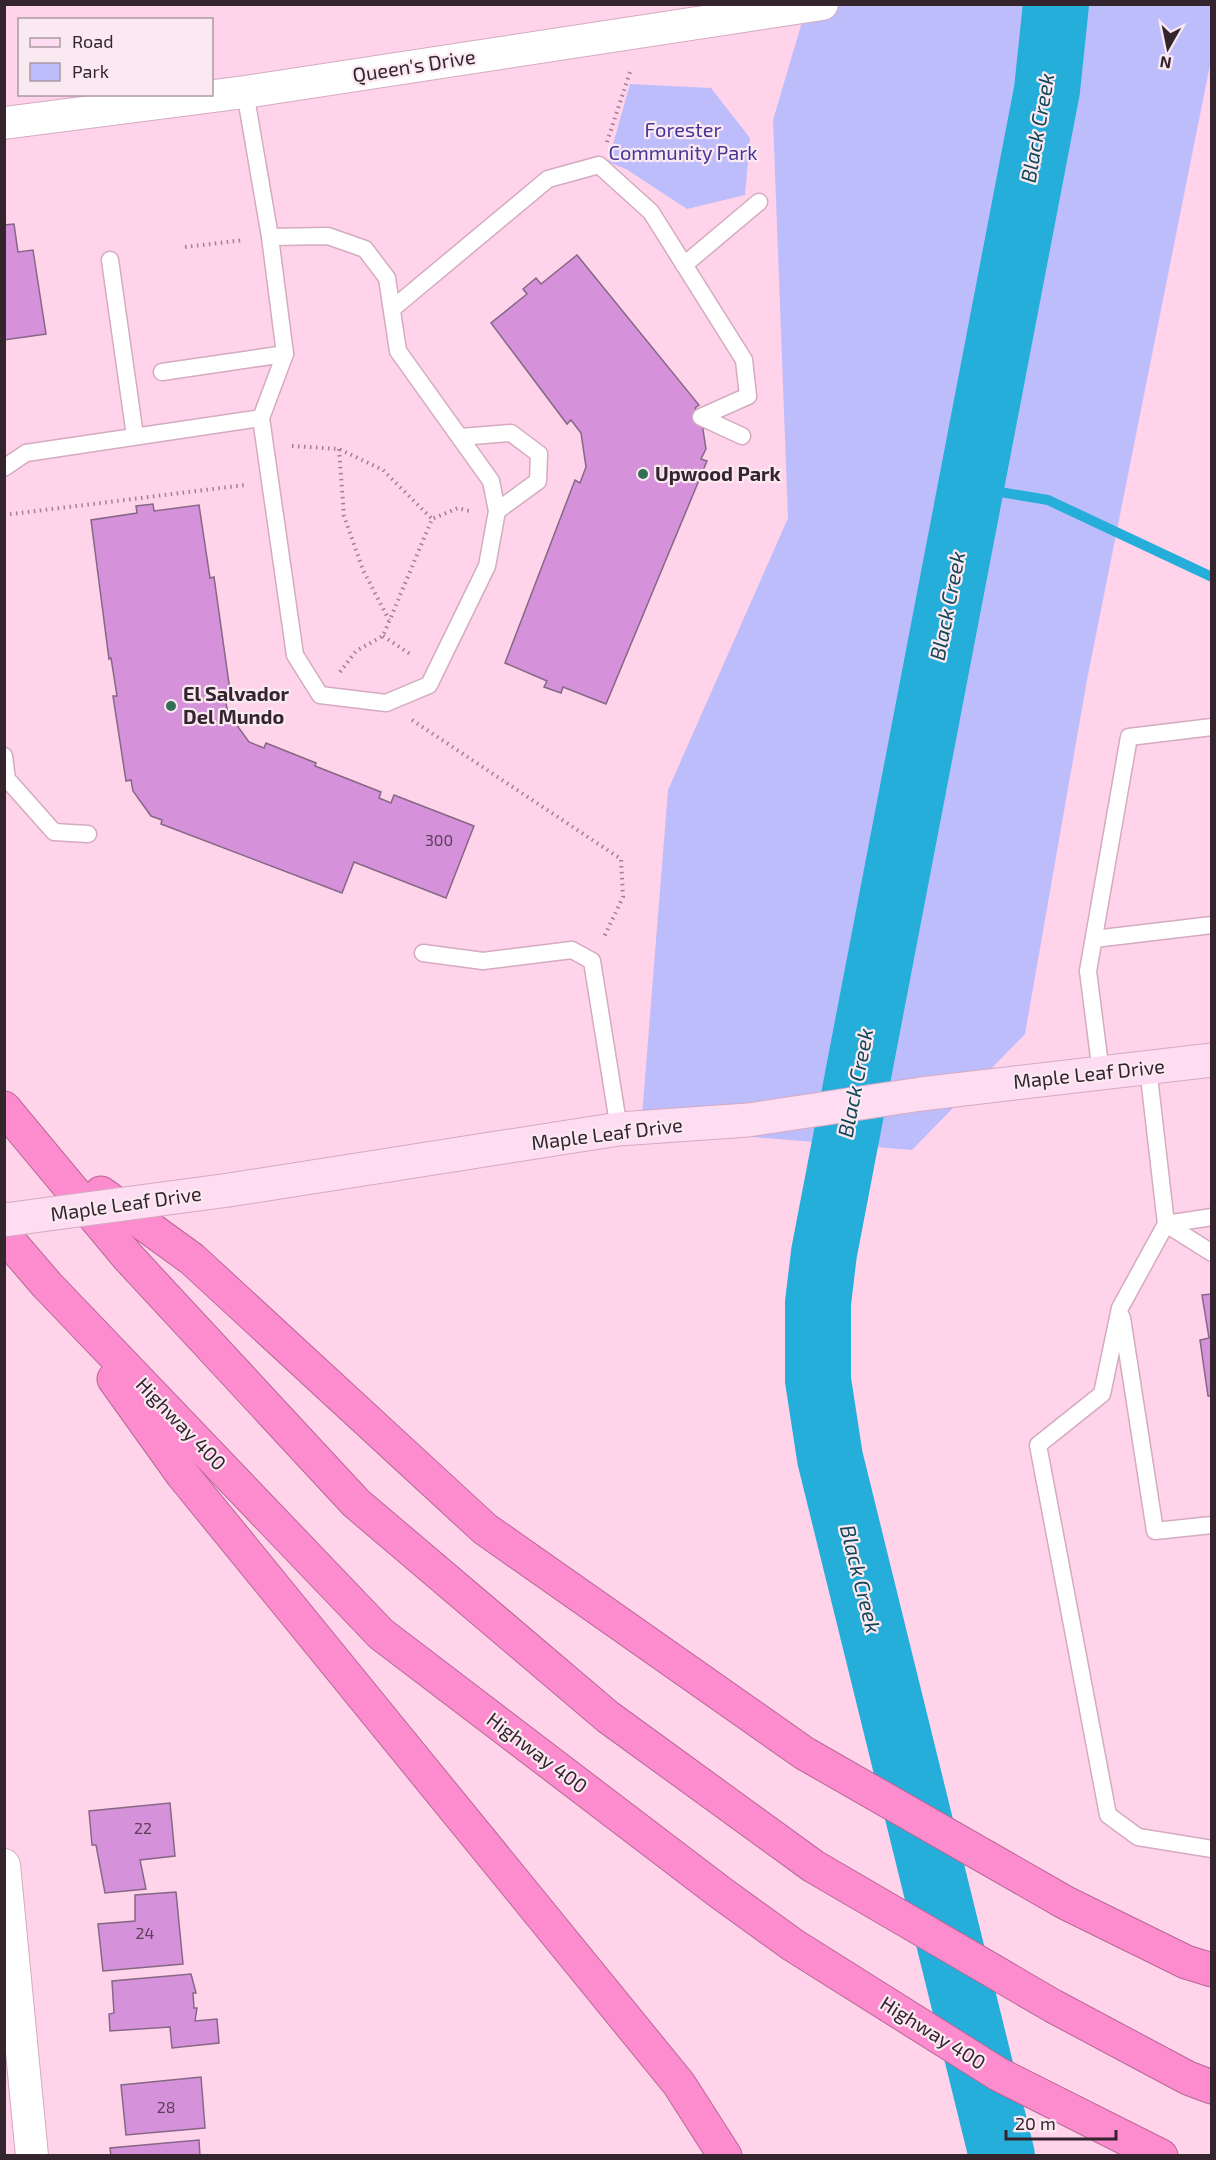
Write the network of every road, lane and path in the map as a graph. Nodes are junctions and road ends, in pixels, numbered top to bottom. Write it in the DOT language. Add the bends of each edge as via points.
graph roads {
  1 [pos="822,4"];
  2 [pos="643,31"];
  3 [pos="246,92"];
  4 [pos="4,123"];
  5 [pos="599,165"];
  6 [pos="759,202"];
  7 [pos="270,237"];
  8 [pos="185,247"];
  9 [pos="110,260"];
  10 [pos="684,265"];
  11 [pos="392,309"];
  12 [pos="285,354"];
  13 [pos="162,372"];
  14 [pos="261,418"];
  15 [pos="135,436"];
  16 [pos="742,436"];
  17 [pos="460,437"];
  18 [pos="265,444"];
  19 [pos="339,448"];
  20 [pos="4,468"];
  21 [pos="270,482"];
  22 [pos="4,515"];
  23 [pos="496,515"];
  24 [pos="432,519"];
  25 [pos="390,621"];
  26 [pos="383,636"];
  27 [pos="436,672"];
  28 [pos="321,695"];
  29 [pos="386,703"];
  30 [pos="1212,727"];
  31 [pos="4,756"];
  32 [pos="88,834"];
  33 [pos="1212,925"];
  34 [pos="1094,939"];
  35 [pos="423,953"];
  36 [pos="592,961"];
  37 [pos="1212,1060"];
  38 [pos="1148,1068"];
  39 [pos="1101,1073"];
  40 [pos="4,1108"];
  41 [pos="619,1129"];
  42 [pos="37,1148"];
  43 [pos="1212,1217"];
  44 [pos="4,1221"];
  45 [pos="1166,1224"];
  46 [pos="4,1235"];
  47 [pos="1212,1253"];
  48 [pos="47,1285"];
  49 [pos="1120,1308"];
  50 [pos="1212,1525"];
  51 [pos="1212,1849"];
  52 [pos="4,1865"];
  53 [pos="1212,1970"];
  54 [pos="1212,2087"];
  55 [pos="32,2156"];
  56 [pos="725,2156"];
  57 [pos="1161,2156"];
  1 -- 2 [label="street, Queen's Drive"];
  2 -- 3 [label="street, Queen's Drive"];
  2 -- 5 [label="path"];
  3 -- 4 [label="street, Queen's Drive"];
  3 -- 7 [label="lane"];
  5 -- 10 [label="lane" via="651,212"];
  5 -- 11 [label="lane" via="548,179"];
  6 -- 10 [label="lane"];
  7 -- 8 [label="path"];
  7 -- 11 [label="lane" via="328,236 365,249 387,278"];
  7 -- 12 [label="lane"];
  9 -- 15 [label="lane"];
  10 -- 16 [label="lane" via="744,360 748,396 701,417"];
  11 -- 17 [label="lane" via="398,351"];
  12 -- 13 [label="lane"];
  12 -- 14 [label="lane"];
  14 -- 15 [label="lane"];
  14 -- 18 [label="lane"];
  15 -- 20 [label="lane" via="26,453"];
  17 -- 23 [label="lane" via="491,481"];
  17 -- 23 [label="lane" via="511,433 539,454 538,481"];
  18 -- 19 [label="path"];
  18 -- 21 [label="lane"];
  19 -- 24 [label="path" via="383,470"];
  19 -- 25 [label="path" via="344,516 363,570"];
  21 -- 22 [label="path"];
  21 -- 28 [label="lane" via="295,655"];
  23 -- 24 [label="path" via="458,508"];
  23 -- 27 [label="lane" via="487,566"];
  24 -- 25 [label="path"];
  25 -- 26 [label="path"];
  26 -- 27 [label="path"];
  26 -- 28 [label="path" via="356,651"];
  27 -- 29 [label="lane" via="429,685"];
  28 -- 29 [label="lane"];
  29 -- 36 [label="path" via="621,859 623,897"];
  30 -- 34 [label="lane" via="1129,737"];
  31 -- 32 [label="lane" via="8,779 54,832"];
  33 -- 34 [label="lane"];
  34 -- 39 [label="lane" via="1088,971"];
  35 -- 36 [label="lane" via="483,961 572,950"];
  36 -- 41 [label="lane"];
  37 -- 38 [label="street, Maple Leaf Drive"];
  38 -- 39 [label="street, Maple Leaf Drive"];
  38 -- 45 [label="lane"];
  39 -- 41 [label="street, Maple Leaf Drive" via="748,1120"];
  40 -- 42 [label="highway"];
  41 -- 44 [label="street, Maple Leaf Drive, bridge"];
  42 -- 53 [label="highway" via="192,1259 485,1529 804,1754 1066,1903 1186,1962"];
  42 -- 54 [label="highway" via="100,1224 356,1503 608,1717 813,1866 1053,2006"];
  43 -- 45 [label="lane"];
  45 -- 47 [label="lane"];
  45 -- 49 [label="lane"];
  46 -- 48 [label="highway, Highway 400"];
  48 -- 56 [label="highway" via="182,1474 679,2084"];
  48 -- 57 [label="highway, Highway 400" via="381,1634 793,1945 998,2074"];
  49 -- 50 [label="lane" via="1155,1531"];
  49 -- 51 [label="lane" via="1102,1394 1038,1445 1108,1815 1138,1837"];
  52 -- 55 [label="street"];
}
